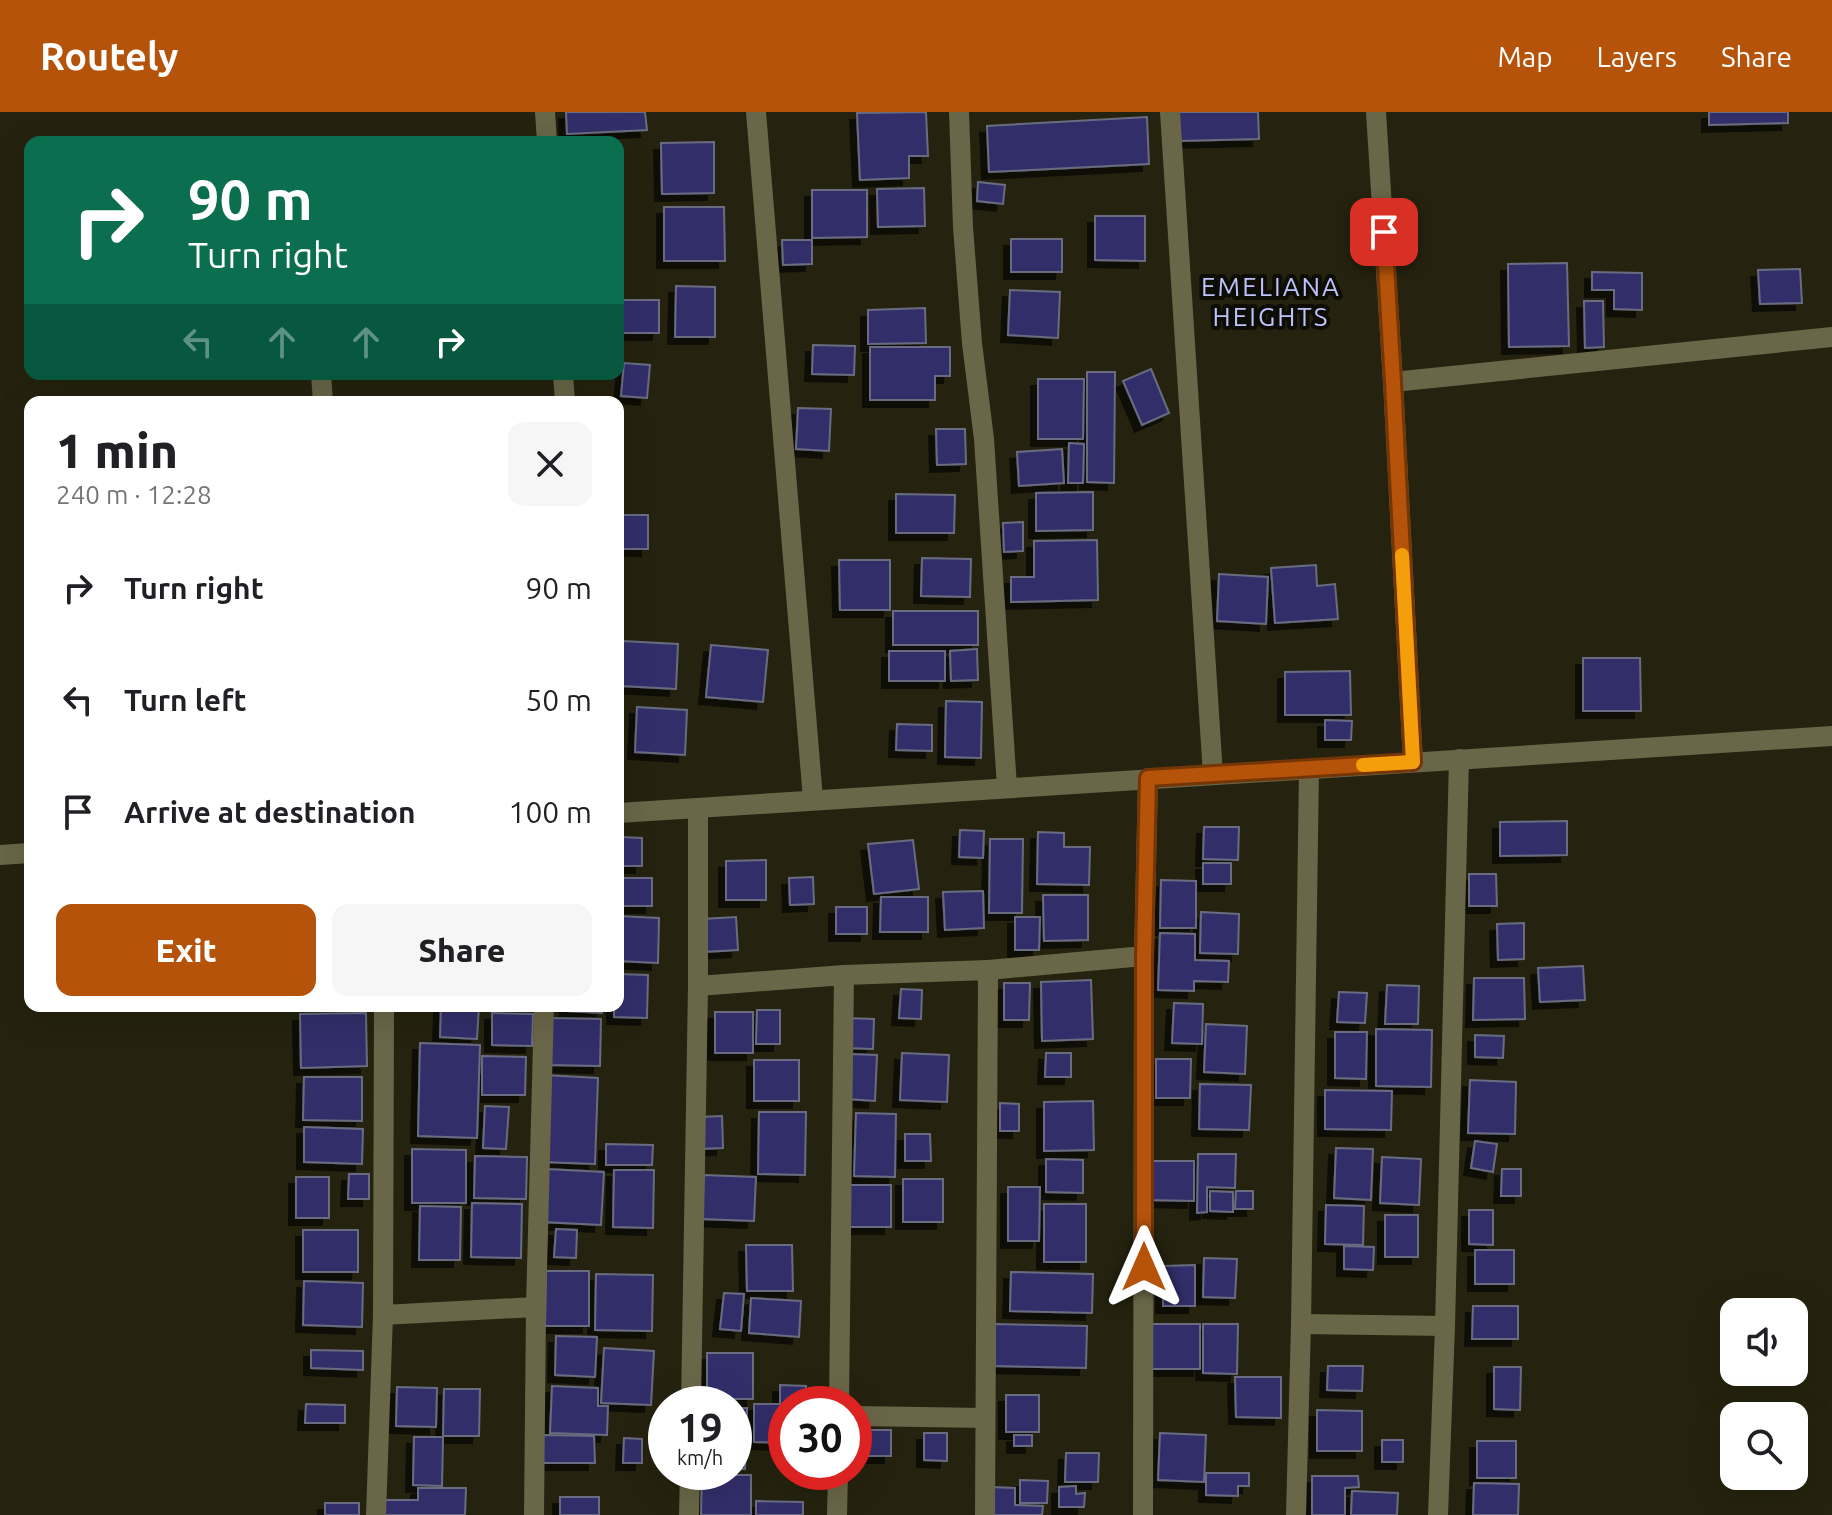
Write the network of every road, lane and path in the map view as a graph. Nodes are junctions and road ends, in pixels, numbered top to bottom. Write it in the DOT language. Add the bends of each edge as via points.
graph roads {
  1 [pos="545,112"];
  2 [pos="756,112"];
  3 [pos="959,112"];
  4 [pos="1170,112"];
  5 [pos="1376,112"];
  6 [pos="547,136"];
  7 [pos="1832,337"];
  8 [pos="1393,382"];
  9 [pos="1832,736"];
  10 [pos="1459,759"];
  11 [pos="1413,762"];
  12 [pos="1309,769"];
  13 [pos="1213,775"];
  14 [pos="1148,778"];
  15 [pos="1007,787"];
  16 [pos="813,799"];
  17 [pos="698,808"];
  18 [pos="624,813"];
  19 [pos="24,853"];
  20 [pos="0,855"];
  21 [pos="1144,956"];
  22 [pos="988,970"];
  23 [pos="844,975"];
  24 [pos="698,986"];
  25 [pos="384,1012"];
  26 [pos="544,1012"];
  27 [pos="536,1307"];
  28 [pos="383,1315"];
  29 [pos="1301,1324"];
  30 [pos="1445,1326"];
  31 [pos="691,1386"];
  32 [pos="839,1386"];
  33 [pos="872,1416"];
  34 [pos="985,1418"];
  35 [pos="690,1490"];
  36 [pos="838,1490"];
  37 [pos="376,1515"];
  38 [pos="534,1515"];
  39 [pos="689,1515"];
  40 [pos="837,1515"];
  41 [pos="985,1515"];
  42 [pos="1143,1515"];
  43 [pos="1296,1515"];
  44 [pos="1438,1515"];
  1 -- 6 [label="street"];
  2 -- 16 [label="street"];
  3 -- 15 [label="street" via="963,227 984,439"];
  4 -- 13 [label="street"];
  5 -- 8 [label="street"];
  7 -- 8 [label="street"];
  8 -- 11 [label="street"];
  9 -- 10 [label="street"];
  10 -- 11 [label="street"];
  10 -- 30 [label="street"];
  11 -- 12 [label="street"];
  12 -- 13 [label="street"];
  12 -- 29 [label="street"];
  13 -- 14 [label="street"];
  14 -- 15 [label="street"];
  14 -- 21 [label="street"];
  15 -- 16 [label="street"];
  16 -- 17 [label="street"];
  17 -- 18 [label="street"];
  17 -- 24 [label="street"];
  19 -- 20 [label="street"];
  21 -- 22 [label="street"];
  21 -- 42 [label="street"];
  22 -- 23 [label="street"];
  22 -- 34 [label="street"];
  23 -- 24 [label="street"];
  23 -- 32 [label="street"];
  24 -- 31 [label="street"];
  25 -- 28 [label="street"];
  26 -- 27 [label="street"];
  27 -- 28 [label="street"];
  27 -- 38 [label="street"];
  28 -- 37 [label="street"];
  29 -- 30 [label="street"];
  29 -- 43 [label="street"];
  30 -- 44 [label="street"];
  33 -- 34 [label="street"];
  34 -- 41 [label="street"];
  35 -- 39 [label="street"];
  36 -- 40 [label="street"];
}
